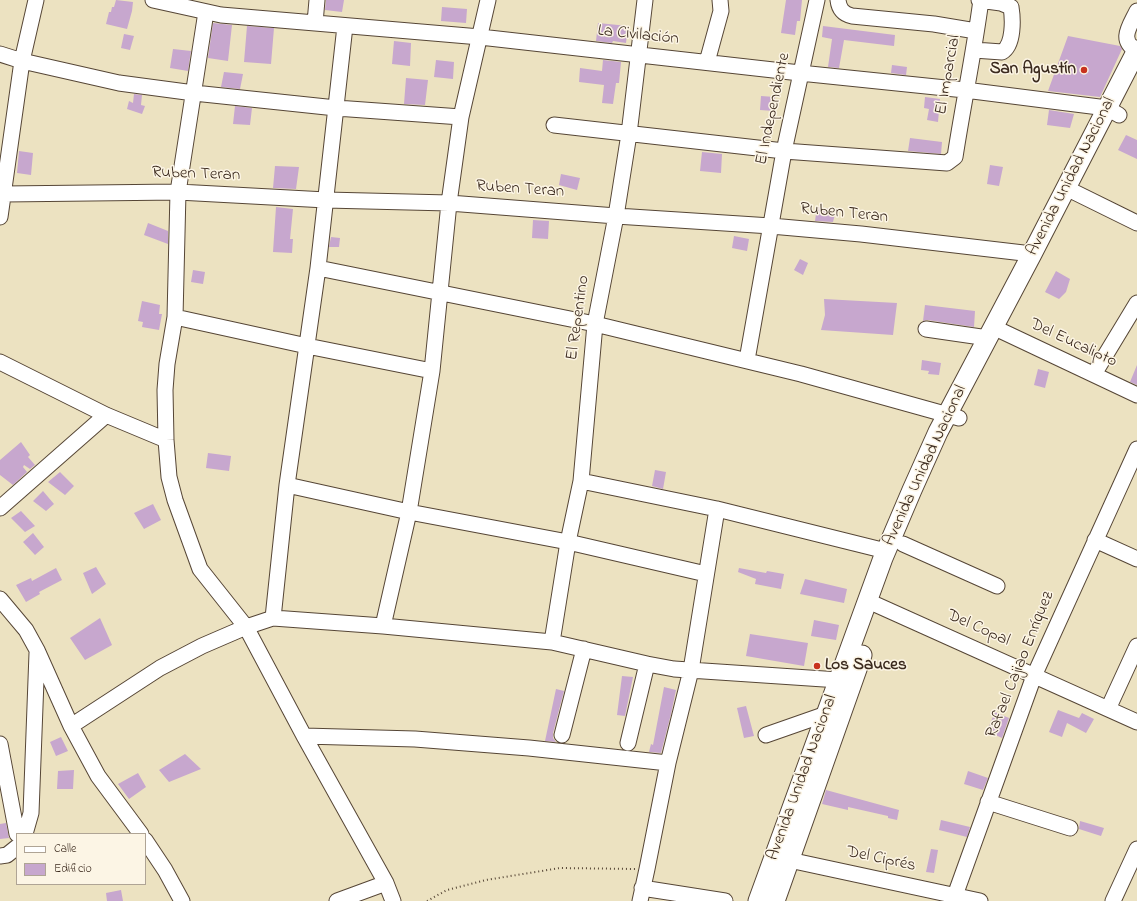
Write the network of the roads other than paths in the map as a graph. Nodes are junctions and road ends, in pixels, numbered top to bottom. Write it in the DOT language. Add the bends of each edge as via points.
graph roads {
  1 [pos="36,0"];
  2 [pos="153,0"];
  3 [pos="317,0"];
  4 [pos="488,0"];
  5 [pos="644,0"];
  6 [pos="720,0"];
  7 [pos="816,0"];
  8 [pos="838,0"];
  9 [pos="980,0"];
  10 [pos="1137,11"];
  11 [pos="206,12"];
  12 [pos="315,23"];
  13 [pos="345,26"];
  14 [pos="976,31"];
  15 [pos="480,37"];
  16 [pos="974,50"];
  17 [pos="1137,50"];
  18 [pos="0,54"];
  19 [pos="638,55"];
  20 [pos="22,61"];
  21 [pos="707,62"];
  22 [pos="800,74"];
  23 [pos="1137,78"];
  24 [pos="965,90"];
  25 [pos="194,93"];
  26 [pos="336,108"];
  27 [pos="1113,111"];
  28 [pos="461,117"];
  29 [pos="554,126"];
  30 [pos="629,134"];
  31 [pos="784,151"];
  32 [pos="1071,190"];
  33 [pos="178,192"];
  34 [pos="4,194"];
  35 [pos="326,200"];
  36 [pos="449,203"];
  37 [pos="616,216"];
  38 [pos="0,217"];
  39 [pos="1137,223"];
  40 [pos="771,226"];
  41 [pos="1032,254"];
  42 [pos="318,268"];
  43 [pos="440,292"];
  44 [pos="1137,303"];
  45 [pos="175,317"];
  46 [pos="595,324"];
  47 [pos="926,329"];
  48 [pos="995,333"];
  49 [pos="307,346"];
  50 [pos="746,360"];
  51 [pos="0,362"];
  52 [pos="432,371"];
  53 [pos="1094,374"];
  54 [pos="1137,395"];
  55 [pos="106,415"];
  56 [pos="953,416"];
  57 [pos="166,440"];
  58 [pos="1137,449"];
  59 [pos="581,481"];
  60 [pos="287,485"];
  61 [pos="0,508"];
  62 [pos="717,509"];
  63 [pos="409,512"];
  64 [pos="1095,540"];
  65 [pos="568,542"];
  66 [pos="895,548"];
  67 [pos="1137,559"];
  68 [pos="706,574"];
  69 [pos="997,586"];
  70 [pos="0,599"];
  71 [pos="874,603"];
  72 [pos="273,618"];
  73 [pos="383,626"];
  74 [pos="246,627"];
  75 [pos="552,642"];
  76 [pos="1137,646"];
  77 [pos="584,649"];
  78 [pos="37,650"];
  79 [pos="647,664"];
  80 [pos="691,670"];
  81 [pos="1034,676"];
  82 [pos="839,680"];
  83 [pos="1108,709"];
  84 [pos="826,714"];
  85 [pos="1137,722"];
  86 [pos="71,726"];
  87 [pos="562,735"];
  88 [pos="766,735"];
  89 [pos="304,736"];
  90 [pos="628,743"];
  91 [pos="0,744"];
  92 [pos="668,763"];
  93 [pos="988,802"];
  94 [pos="1070,828"];
  95 [pos="17,833"];
  96 [pos="25,833"];
  97 [pos="139,833"];
  98 [pos="146,842"];
  99 [pos="16,848"];
  100 [pos="1137,849"];
  101 [pos="0,856"];
  102 [pos="782,859"];
  103 [pos="386,883"];
  104 [pos="641,894"];
  105 [pos="954,898"];
  106 [pos="182,901"];
  107 [pos="337,901"];
  108 [pos="393,901"];
  109 [pos="725,901"];
  110 [pos="758,901"];
  111 [pos="775,901"];
  112 [pos="980,901"];
  113 [pos="1114,901"];
  1 -- 20 [label="street"];
  2 -- 11 [label="street, La Civilación"];
  3 -- 12 [label="street"];
  4 -- 15 [label="street"];
  5 -- 19 [label="street, El Repentino"];
  6 -- 21 [label="street" via="721,11"];
  7 -- 22 [label="street, El Independiente"];
  8 -- 14 [label="street" via="840,9 847,15"];
  9 -- 14 [label="street, El Imparcial"];
  9 -- 16 [label="street" via="1011,7 1013,18 1009,46 1002,52"];
  10 -- 17 [label="street" via="1126,38 1130,46"];
  11 -- 12 [label="street, La Civilación"];
  11 -- 25 [label="street"];
  12 -- 13 [label="street, La Civilación"];
  13 -- 15 [label="street, La Civilación"];
  13 -- 26 [label="street"];
  14 -- 16 [label="street, El Imparcial"];
  15 -- 19 [label="street, La Civilación"];
  15 -- 28 [label="street"];
  16 -- 24 [label="street, El Imparcial"];
  17 -- 27 [label="main road, Avenida Unidad Nacional"];
  18 -- 20 [label="street"];
  19 -- 21 [label="street, La Civilación"];
  19 -- 30 [label="street, El Repentino"];
  20 -- 25 [label="street" via="119,83"];
  20 -- 34 [label="street"];
  21 -- 22 [label="street, La Civilación"];
  22 -- 24 [label="street, La Civilación"];
  22 -- 31 [label="street, El Independiente"];
  23 -- 27 [label="main road, Avenida Unidad Nacional"];
  24 -- 27 [label="street, La Civilación"];
  24 -- 31 [label="street, El Imparcial" via="955,157 947,163"];
  25 -- 26 [label="street"];
  25 -- 33 [label="street"];
  26 -- 28 [label="street"];
  26 -- 35 [label="street"];
  27 -- 32 [label="main road, Avenida Unidad Nacional"];
  28 -- 36 [label="street"];
  29 -- 30 [label="street"];
  30 -- 31 [label="street"];
  30 -- 37 [label="street, El Repentino"];
  31 -- 40 [label="street, El Independiente"];
  32 -- 39 [label="street"];
  32 -- 41 [label="main road, Avenida Unidad Nacional"];
  32 -- 48 [label="main road, Avenida Unidad Nacional"];
  33 -- 34 [label="street, Ruben Teran"];
  33 -- 35 [label="street, Ruben Teran"];
  33 -- 45 [label="street"];
  34 -- 38 [label="street"];
  35 -- 36 [label="street, Ruben Teran"];
  35 -- 42 [label="street"];
  36 -- 37 [label="street, Ruben Teran"];
  36 -- 43 [label="street"];
  37 -- 40 [label="street, Ruben Teran"];
  37 -- 46 [label="street, El Repentino"];
  40 -- 41 [label="street, Ruben Teran"];
  40 -- 50 [label="street, El Independiente"];
  41 -- 48 [label="main road, Avenida Unidad Nacional"];
  42 -- 43 [label="street"];
  42 -- 49 [label="street"];
  43 -- 46 [label="street"];
  43 -- 52 [label="street"];
  44 -- 53 [label="street"];
  45 -- 49 [label="street"];
  45 -- 57 [label="street" via="165,390"];
  46 -- 50 [label="street"];
  46 -- 59 [label="street, El Repentino"];
  47 -- 48 [label="street, Del Eucalipto"];
  48 -- 53 [label="street, Del Eucalipto"];
  48 -- 56 [label="main road, Avenida Unidad Nacional"];
  49 -- 52 [label="street"];
  49 -- 60 [label="street"];
  50 -- 56 [label="street"];
  51 -- 55 [label="street"];
  52 -- 63 [label="street"];
  53 -- 54 [label="street, Del Eucalipto"];
  55 -- 57 [label="street"];
  55 -- 61 [label="street"];
  56 -- 66 [label="main road, Avenida Unidad Nacional" via="912,490"];
  57 -- 74 [label="street" via="169,477 175,500 200,569"];
  58 -- 64 [label="street, Rafael Cajiao Enríquez"];
  59 -- 62 [label="street"];
  59 -- 65 [label="street, El Repentino"];
  60 -- 63 [label="street"];
  60 -- 72 [label="street"];
  62 -- 66 [label="street"];
  62 -- 68 [label="street"];
  63 -- 65 [label="street"];
  63 -- 73 [label="street"];
  64 -- 67 [label="street"];
  64 -- 81 [label="street, Rafael Cajiao Enríquez"];
  65 -- 68 [label="street"];
  65 -- 75 [label="street, El Repentino"];
  66 -- 69 [label="street"];
  66 -- 71 [label="main road, Avenida Unidad Nacional"];
  68 -- 80 [label="street"];
  70 -- 78 [label="street" via="26,630"];
  71 -- 81 [label="street, Del Copal"];
  71 -- 82 [label="main road, Avenida Unidad Nacional"];
  71 -- 102 [label="main road, Avenida Unidad Nacional"];
  72 -- 73 [label="street"];
  72 -- 74 [label="street"];
  73 -- 75 [label="street"];
  74 -- 86 [label="street" via="160,668"];
  74 -- 89 [label="street"];
  75 -- 77 [label="street"];
  76 -- 83 [label="street"];
  77 -- 79 [label="street"];
  77 -- 87 [label="street"];
  78 -- 86 [label="street"];
  78 -- 96 [label="street" via="31,813"];
  79 -- 80 [label="street"];
  79 -- 90 [label="street"];
  80 -- 82 [label="street"];
  80 -- 92 [label="street"];
  81 -- 83 [label="street, Del Copal"];
  81 -- 93 [label="street, Rafael Cajiao Enríquez"];
  82 -- 84 [label="main road, Avenida Unidad Nacional"];
  83 -- 85 [label="street, Del Copal"];
  84 -- 88 [label="street"];
  84 -- 102 [label="main road, Avenida Unidad Nacional"];
  86 -- 97 [label="street" via="98,776"];
  89 -- 92 [label="street" via="414,739"];
  89 -- 103 [label="street"];
  91 -- 95 [label="street"];
  92 -- 104 [label="street"];
  93 -- 94 [label="street"];
  93 -- 105 [label="street, Rafael Cajiao Enríquez"];
  98 -- 106 [label="street"];
  99 -- 101 [label="street" via="7,855"];
  100 -- 113 [label="street"];
  102 -- 105 [label="street, Del Ciprés"];
  102 -- 110 [label="main road, Avenida Unidad Nacional"];
  102 -- 111 [label="main road, Avenida Unidad Nacional"];
  103 -- 107 [label="street"];
  103 -- 108 [label="street"];
  104 -- 109 [label="street"];
  105 -- 112 [label="street, Del Ciprés"];
}
